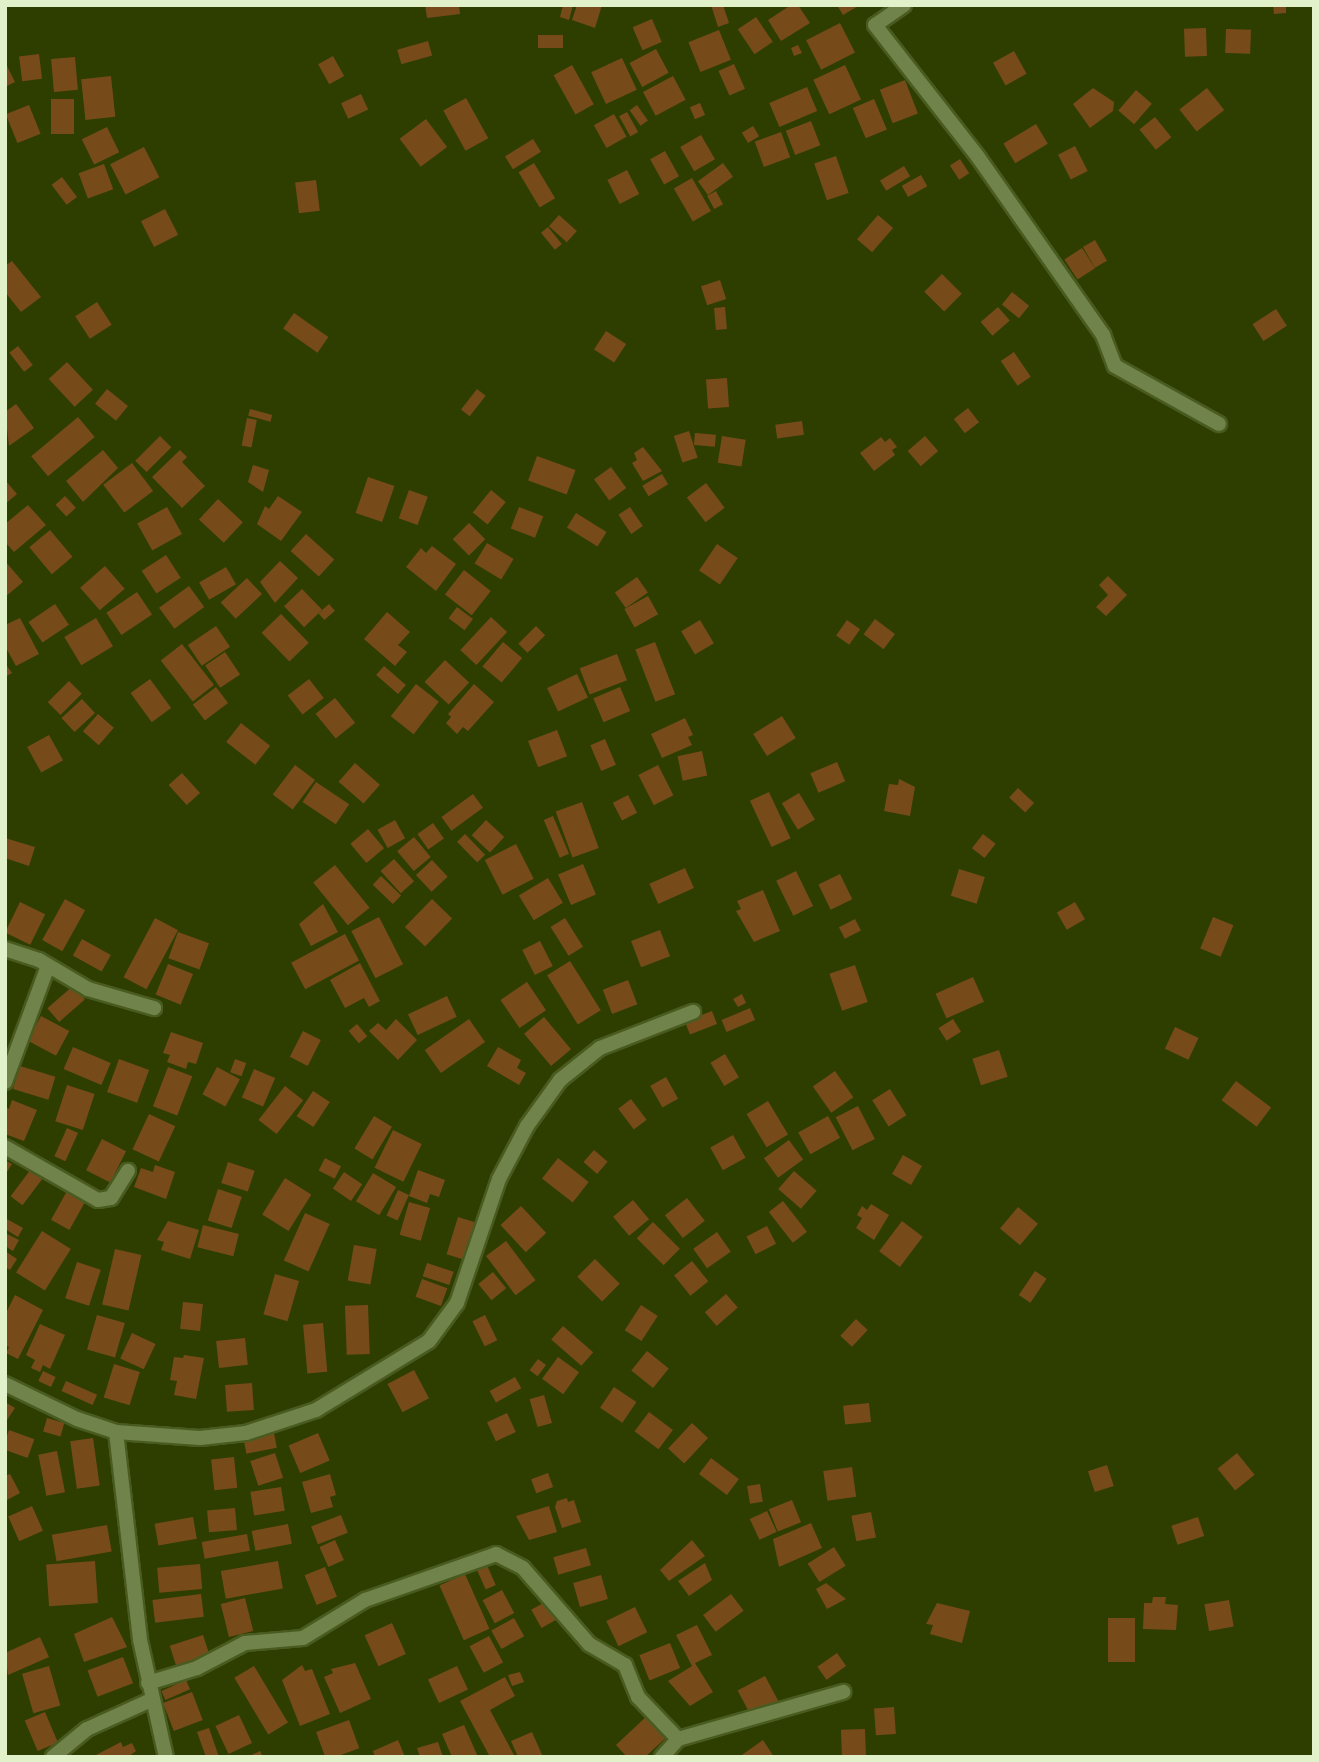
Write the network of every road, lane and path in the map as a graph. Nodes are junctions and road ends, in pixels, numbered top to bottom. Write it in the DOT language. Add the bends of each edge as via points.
graph roads {
  1 [pos="904,5"];
  2 [pos="1219,424"];
  3 [pos="5,948"];
  4 [pos="48,966"];
  5 [pos="154,1008"];
  6 [pos="693,1012"];
  7 [pos="5,1082"];
  8 [pos="5,1147"];
  9 [pos="128,1171"];
  10 [pos="5,1384"];
  11 [pos="116,1432"];
  12 [pos="148,1683"];
  13 [pos="844,1692"];
  14 [pos="151,1700"];
  15 [pos="678,1739"];
  16 [pos="53,1757"];
  17 [pos="166,1757"];
  18 [pos="662,1757"];
  1 -- 2 [label="street" via="875,25 978,157 1096,323 1115,366"];
  3 -- 4 [label="street"];
  4 -- 5 [label="street" via="88,989"];
  4 -- 7 [label="street"];
  6 -- 11 [label="street" via="600,1048 560,1080 527,1126 499,1179 457,1303 429,1341 316,1410 246,1433 200,1438"];
  8 -- 9 [label="street" via="98,1200 111,1198"];
  10 -- 11 [label="street" via="77,1419"];
  11 -- 12 [label="street"];
  12 -- 14 [label="street"];
  12 -- 15 [label="street" via="198,1668 245,1643 303,1638 365,1601 496,1555 523,1568 589,1644 625,1665 638,1697"];
  13 -- 15 [label="street"];
  14 -- 16 [label="street" via="87,1730"];
  14 -- 17 [label="street"];
  15 -- 18 [label="street"];
}
